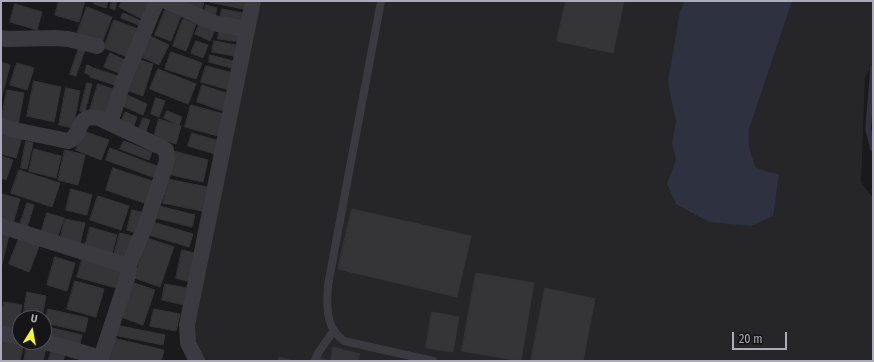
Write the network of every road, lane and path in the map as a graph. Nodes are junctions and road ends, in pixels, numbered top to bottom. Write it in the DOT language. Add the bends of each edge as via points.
graph roads {
  1 [pos="157,1"];
  2 [pos="166,1"];
  3 [pos="253,1"];
  4 [pos="381,1"];
  5 [pos="247,29"];
  6 [pos="1,38"];
  7 [pos="97,46"];
  8 [pos="110,123"];
  9 [pos="1,126"];
  10 [pos="1,226"];
  11 [pos="128,267"];
  12 [pos="334,330"];
  13 [pos="1,333"];
  14 [pos="12,335"];
  15 [pos="52,344"];
  16 [pos="101,360"];
  17 [pos="197,361"];
  18 [pos="315,361"];
  19 [pos="434,361"];
  1 -- 8 [label="street" via="124,80"];
  2 -- 5 [label="street" via="209,21"];
  3 -- 5 [label="street"];
  4 -- 12 [label="lane" via="328,285 327,303"];
  5 -- 17 [label="street" via="187,325 188,343"];
  6 -- 7 [label="street" via="68,39"];
  8 -- 9 [label="street" via="95,117 86,118 72,140 68,141"];
  8 -- 11 [label="street" via="161,146 167,155 146,224"];
  10 -- 11 [label="street"];
  11 -- 16 [label="street" via="130,269"];
  12 -- 18 [label="lane"];
  12 -- 19 [label="lane" via="344,341"];
  13 -- 14 [label="street"];
  15 -- 16 [label="street"];
}
